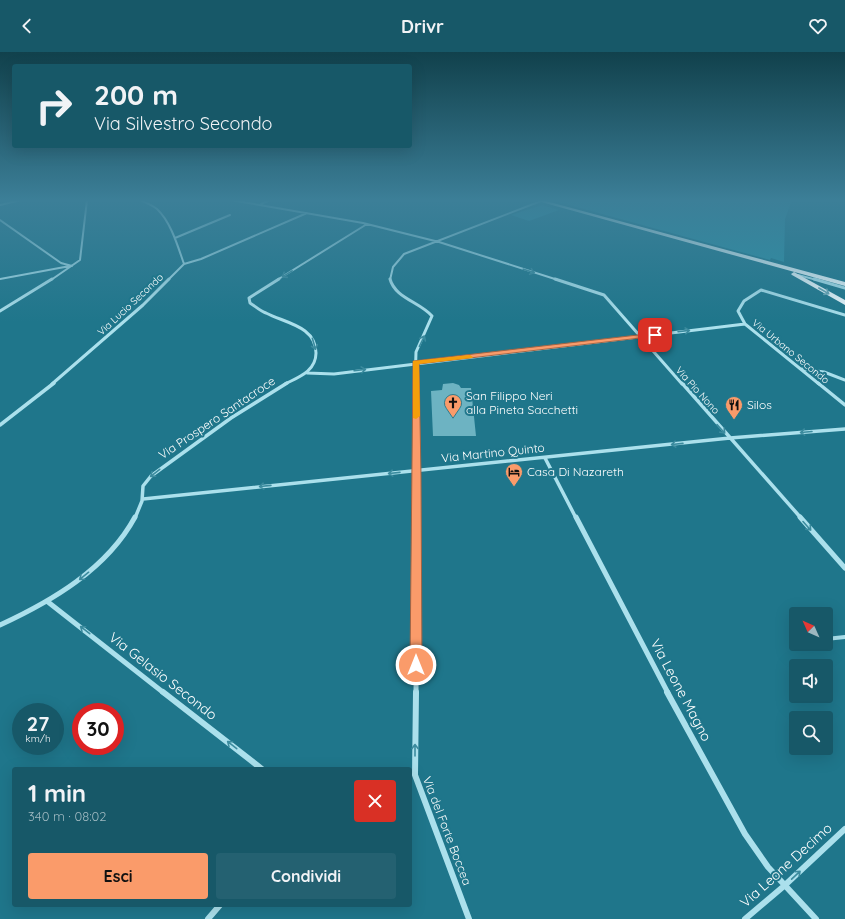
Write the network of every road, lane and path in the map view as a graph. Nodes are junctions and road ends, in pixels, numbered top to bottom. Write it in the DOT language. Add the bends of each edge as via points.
graph roads {
  1 [pos="29,240"];
  2 [pos="82,240"];
  3 [pos="175,240"];
  4 [pos="244,240"];
  5 [pos="342,240"];
  6 [pos="433,240"];
  7 [pos="443,240"];
  8 [pos="681,240"];
  9 [pos="439,242"];
  10 [pos="184,264"];
  11 [pos="72,266"];
  12 [pos="778,267"];
  13 [pos="794,274"];
  14 [pos="0,279"];
  15 [pos="845,284"];
  16 [pos="845,288"];
  17 [pos="845,303"];
  18 [pos="0,311"];
  19 [pos="845,315"];
  20 [pos="745,324"];
  21 [pos="640,336"];
  22 [pos="415,363"];
  23 [pos="801,369"];
  24 [pos="307,373"];
  25 [pos="845,380"];
  26 [pos="845,405"];
  27 [pos="0,424"];
  28 [pos="845,429"];
  29 [pos="730,438"];
  30 [pos="545,458"];
  31 [pos="417,471"];
  32 [pos="143,499"];
  33 [pos="845,568"];
  34 [pos="48,602"];
  35 [pos="0,625"];
  36 [pos="845,637"];
  37 [pos="833,638"];
  38 [pos="259,767"];
  39 [pos="412,776"];
  40 [pos="845,829"];
  41 [pos="784,886"];
  42 [pos="218,907"];
  43 [pos="208,919"];
  44 [pos="469,919"];
  45 [pos="745,919"];
  46 [pos="816,919"];
  1 -- 11 [label="street" via="61,263"];
  2 -- 11 [label="street" via="80,260"];
  3 -- 10 [label="street"];
  4 -- 10 [label="street, Via Lucio Secondo"];
  5 -- 24 [label="street, one-way" via="249,298 250,304 257,309 300,327 312,337 316,346 316,356"];
  6 -- 9 [label="street, Via Pio Nono"];
  7 -- 9 [label="street, Via del Forte Boccea"];
  8 -- 12 [label="main road"];
  9 -- 21 [label="street, Via Pio Nono, one-way" via="599,293 605,296"];
  22 -- 9 [label="street, Via del Forte Boccea, one-way" via="416,352 432,316 397,291 389,277 402,256"];
  10 -- 27 [label="street, Via Lucio Secondo" via="143,305 62,376"];
  11 -- 14 [label="street"];
  11 -- 18 [label="street"];
  12 -- 13 [label="main road"];
  12 -- 15 [label="main road"];
  13 -- 16 [label="street"];
  13 -- 17 [label="main road, one-way"];
  19 -- 20 [label="street, Via Urbano Secondo" via="761,290 739,307 739,314"];
  21 -- 20 [label="street, one-way"];
  20 -- 23 [label="street, Via Urbano Secondo"];
  21 -- 22 [label="street"];
  21 -- 29 [label="street, Via Pio Nono, one-way"];
  24 -- 22 [label="street, one-way" via="334,374"];
  22 -- 31 [label="street, Via del Forte Boccea"];
  23 -- 25 [label="street" via="824,372"];
  23 -- 26 [label="street, Via Urbano Secondo"];
  24 -- 32 [label="street, Via Prospero Santacroce, one-way" via="236,414 151,476 143,486"];
  28 -- 29 [label="street, Via Martino Quinto, one-way"];
  29 -- 30 [label="street, Via Martino Quinto, one-way"];
  29 -- 33 [label="street, Via Pio Nono, one-way"];
  30 -- 31 [label="street, Via Martino Quinto"];
  30 -- 41 [label="street, Via Leone Magno" via="733,813"];
  31 -- 32 [label="street, Via Martino Quinto, one-way"];
  39 -- 31 [label="street, Via del Forte Boccea, one-way"];
  32 -- 34 [label="street, Via Prospero Santacroce, one-way" via="133,522 105,557 79,581"];
  34 -- 35 [label="street, Via Prospero Santacroce"];
  38 -- 34 [label="street, Via Gelasio Secondo, one-way"];
  36 -- 37 [label="street"];
  39 -- 44 [label="street, Via del Forte Boccea"];
  41 -- 40 [label="street, Via Leone Decimo, one-way"];
  41 -- 45 [label="street, Via Leone Decimo"];
  41 -- 46 [label="street, Via Leone Magno"];
  42 -- 43 [label="street"];
}
